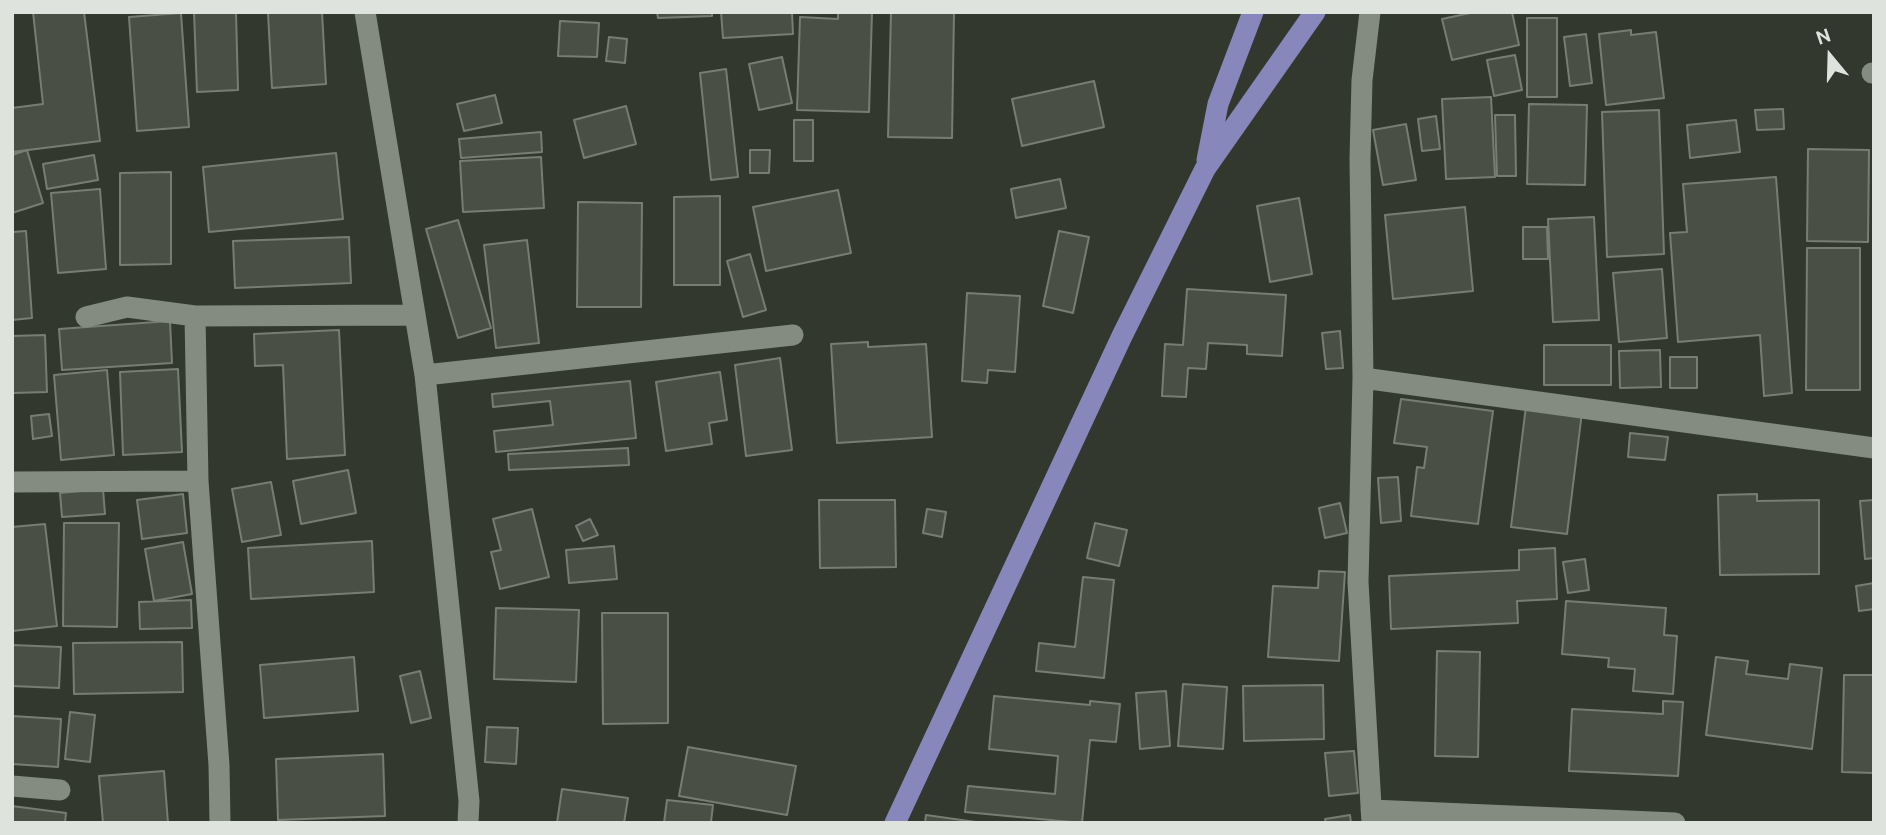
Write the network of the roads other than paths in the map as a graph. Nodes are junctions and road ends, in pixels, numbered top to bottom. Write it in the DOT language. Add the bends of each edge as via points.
graph roads {
  1 [pos="365,12"];
  2 [pos="1253,12"];
  3 [pos="1315,12"];
  4 [pos="1370,12"];
  5 [pos="1205,169"];
  6 [pos="415,315"];
  7 [pos="195,316"];
  8 [pos="86,317"];
  9 [pos="793,335"];
  10 [pos="425,375"];
  11 [pos="1363,379"];
  12 [pos="1874,448"];
  13 [pos="198,481"];
  14 [pos="12,482"];
  15 [pos="12,786"];
  16 [pos="60,790"];
  17 [pos="1372,817"];
  18 [pos="220,823"];
  19 [pos="468,823"];
  20 [pos="895,823"];
  21 [pos="1675,823"];
  1 -- 6 [label="street"];
  2 -- 5 [label="main road" via="1218,104"];
  3 -- 5 [label="main road"];
  4 -- 11 [label="street" via="1360,159"];
  5 -- 20 [label="main road" via="1122,335"];
  6 -- 7 [label="street"];
  6 -- 10 [label="street"];
  7 -- 8 [label="street" via="127,307"];
  7 -- 13 [label="street"];
  9 -- 10 [label="street"];
  10 -- 19 [label="street"];
  11 -- 12 [label="street"];
  11 -- 17 [label="street" via="1358,582"];
  13 -- 14 [label="street"];
  13 -- 18 [label="street"];
  15 -- 16 [label="street"];
  17 -- 21 [label="street"];
}
